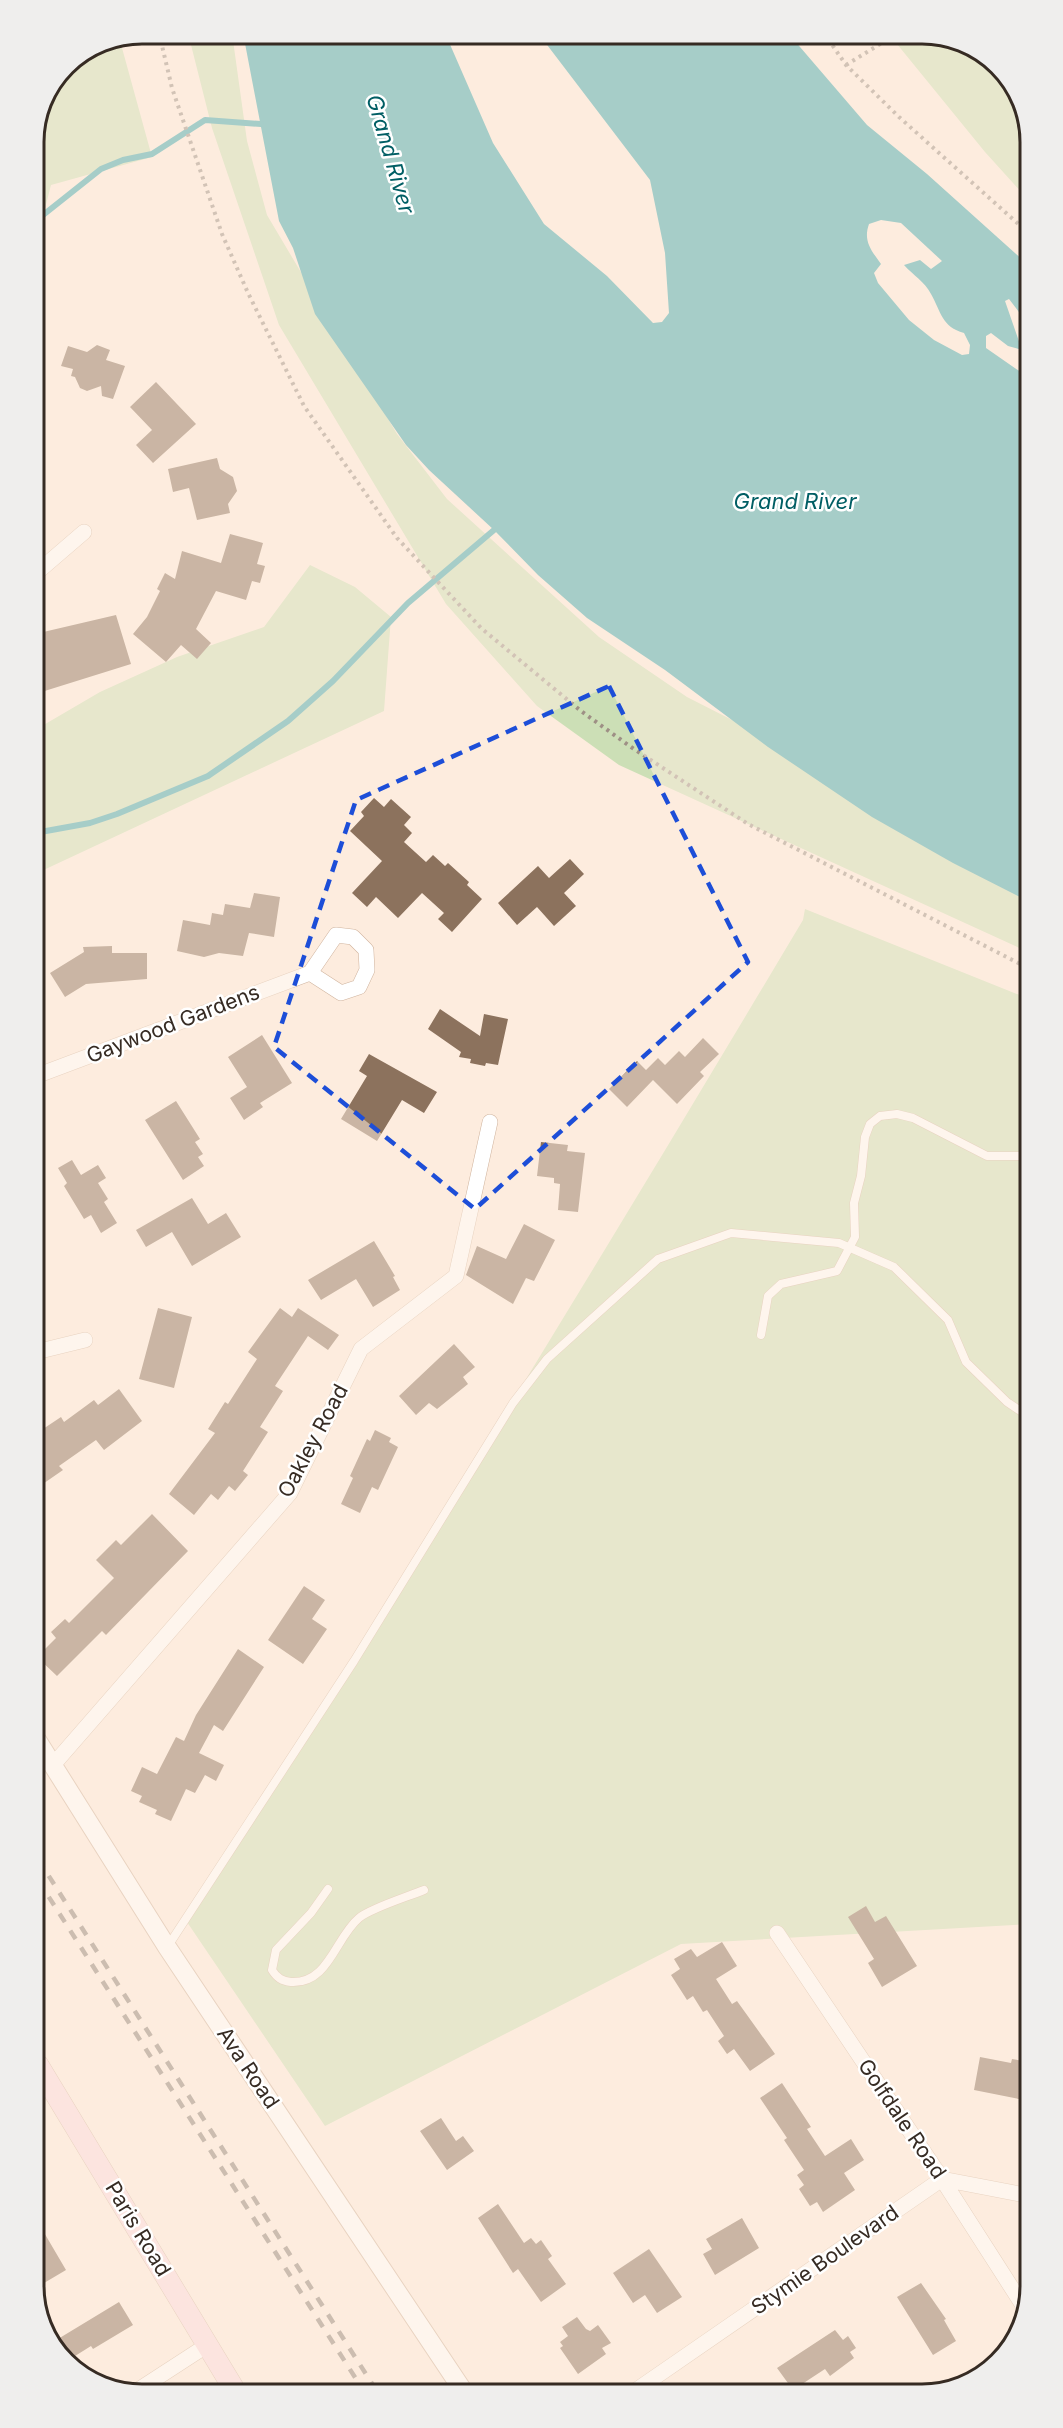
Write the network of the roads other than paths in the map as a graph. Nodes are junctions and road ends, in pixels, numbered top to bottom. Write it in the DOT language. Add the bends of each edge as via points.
graph roads {
  1 [pos="84,532"];
  2 [pos="44,566"];
  3 [pos="310,973"];
  4 [pos="44,1073"];
  5 [pos="490,1122"];
  6 [pos="1019,1156"];
  7 [pos="850,1248"];
  8 [pos="761,1335"];
  9 [pos="85,1340"];
  10 [pos="44,1350"];
  11 [pos="1019,1410"];
  12 [pos="44,1752"];
  13 [pos="52,1765"];
  14 [pos="328,1889"];
  15 [pos="424,1890"];
  16 [pos="777,1933"];
  17 [pos="167,1947"];
  18 [pos="44,2075"];
  19 [pos="942,2179"];
  20 [pos="1019,2194"];
  21 [pos="1018,2298"];
  22 [pos="209,2344"];
  23 [pos="147,2384"];
  24 [pos="231,2384"];
  25 [pos="459,2384"];
  26 [pos="645,2384"];
  1 -- 2 [label="street"];
  3 -- 4 [label="street, Gaywood Gardens"];
  5 -- 13 [label="street, Oakley Road" via="456,1276 361,1349 290,1493"];
  6 -- 7 [label="lane" via="987,1156 913,1118 897,1114 880,1116 870,1124 865,1137 854,1203 855,1237"];
  7 -- 8 [label="lane" via="837,1271 781,1284 768,1296"];
  7 -- 11 [label="lane" via="894,1267 948,1320 966,1362"];
  7 -- 17 [label="lane" via="819,1240 731,1233 686,1248 658,1259 547,1359 513,1403 354,1661"];
  9 -- 10 [label="street"];
  12 -- 13 [label="street, Ava Road"];
  13 -- 17 [label="street, Ava Road"];
  14 -- 15 [label="lane" via="274,1954 272,1970 284,1981 300,1982 316,1975 361,1916"];
  16 -- 19 [label="street, Golfdale Road"];
  17 -- 25 [label="street, Ava Road"];
  18 -- 22 [label="main road, Paris Road"];
  19 -- 20 [label="street"];
  19 -- 21 [label="street, Golfdale Road"];
  19 -- 26 [label="street, Stymie Boulevard"];
  22 -- 23 [label="street"];
  22 -- 24 [label="main road, Paris Road"];
}
